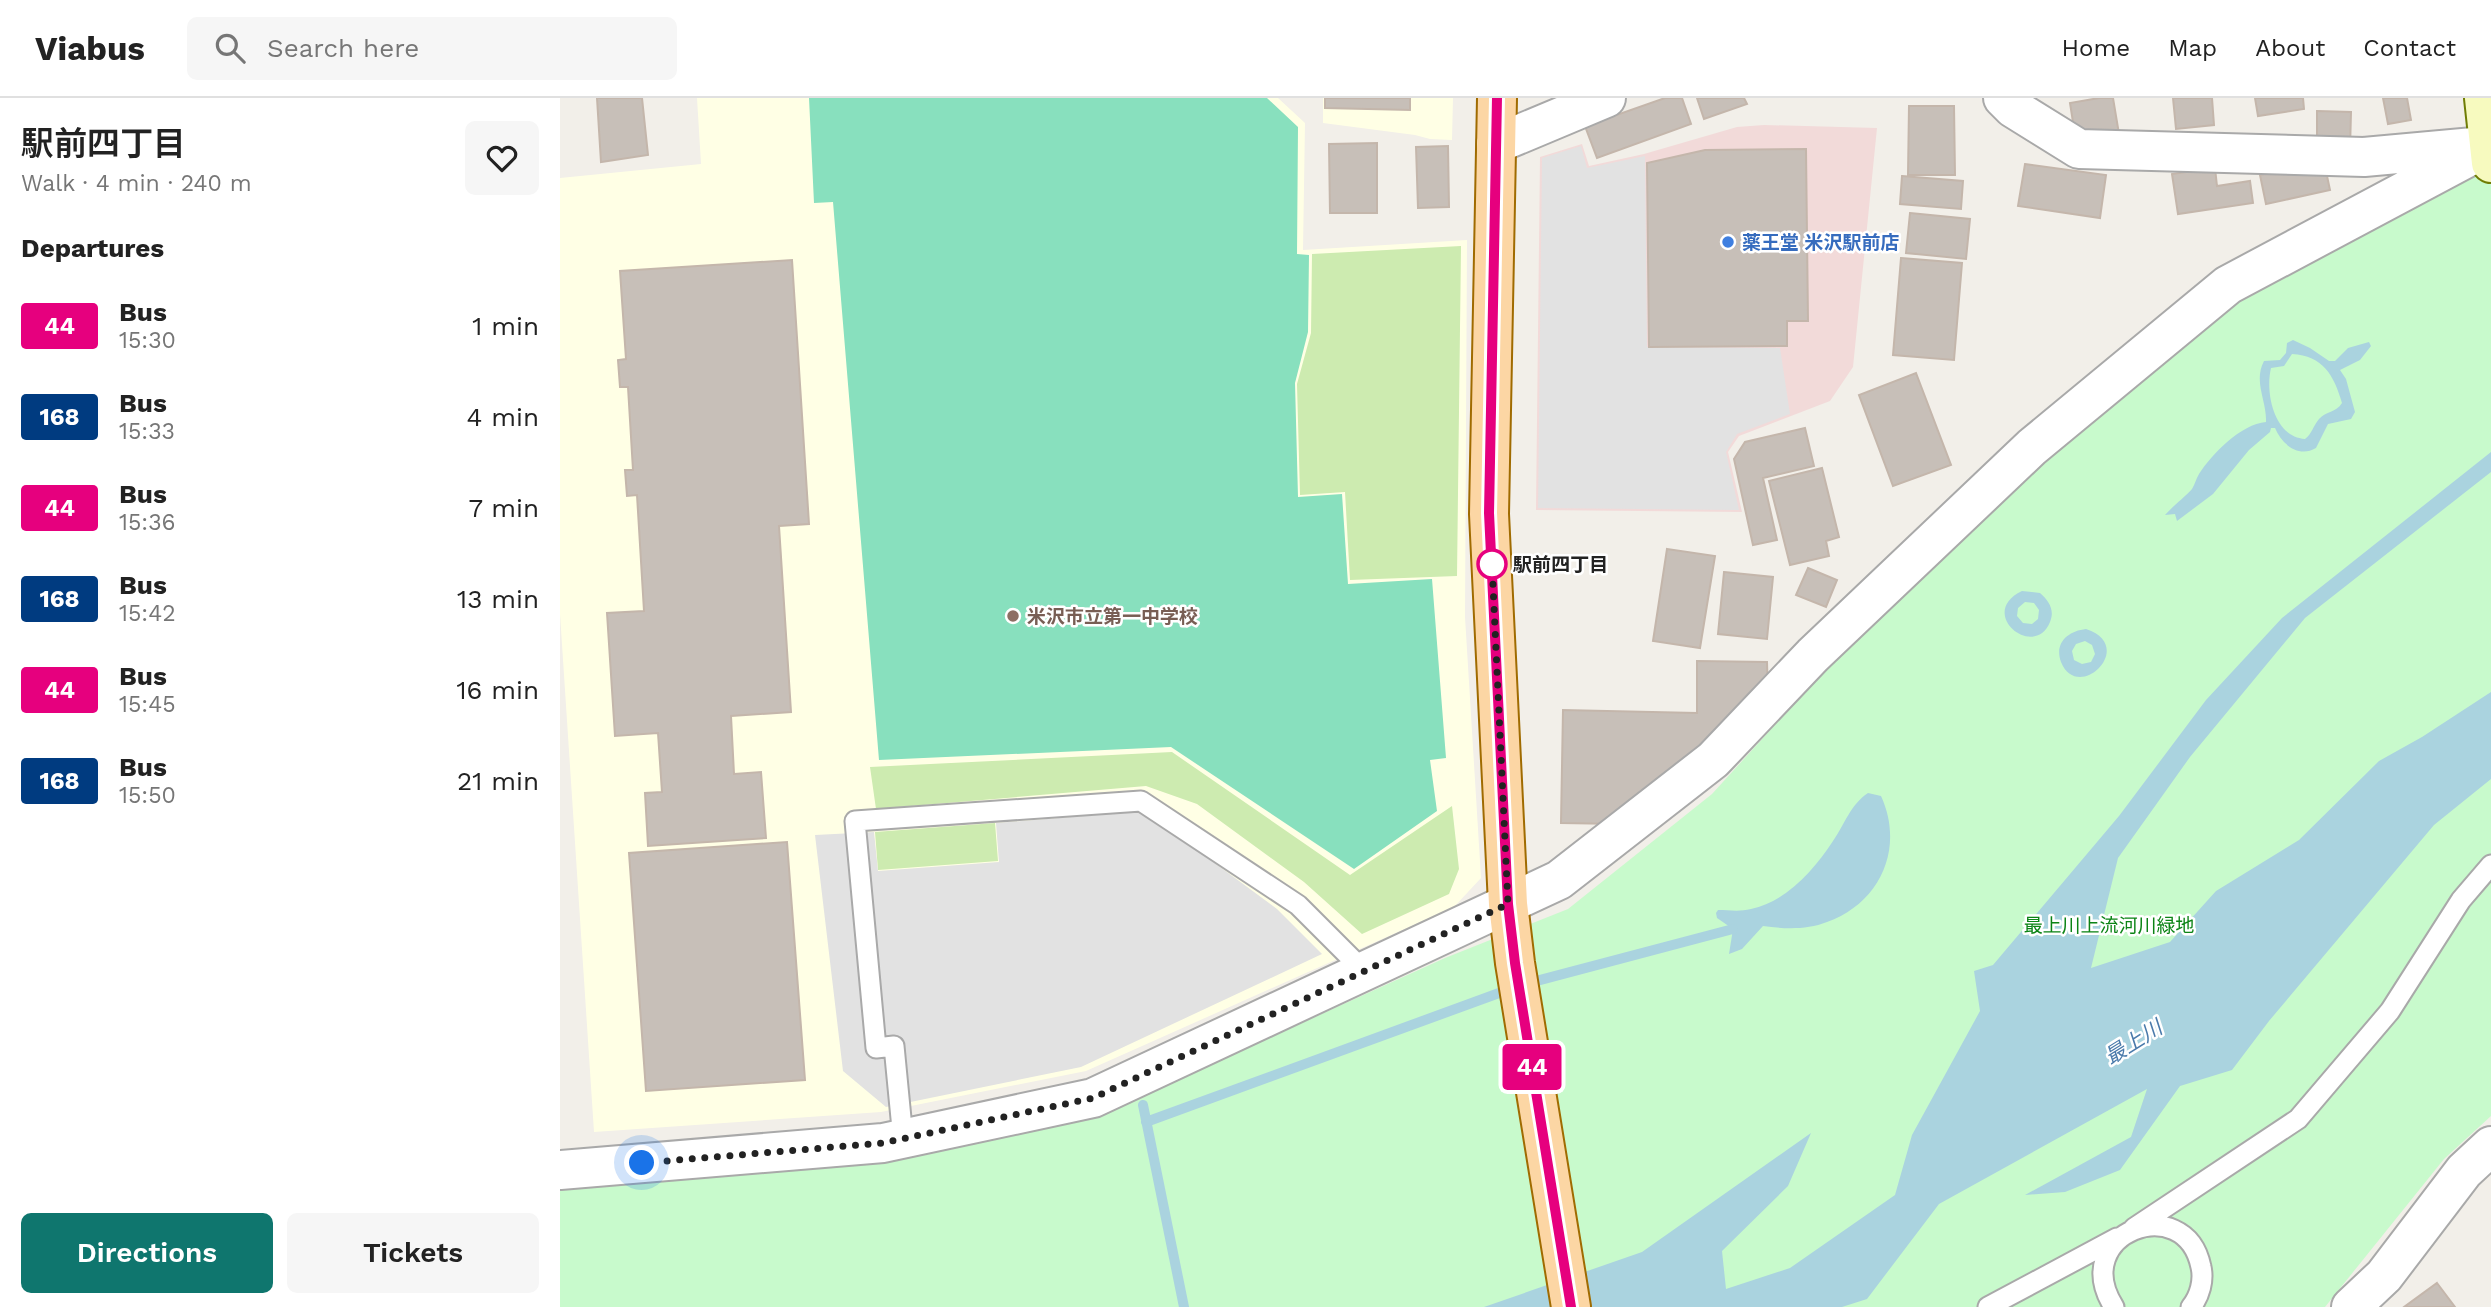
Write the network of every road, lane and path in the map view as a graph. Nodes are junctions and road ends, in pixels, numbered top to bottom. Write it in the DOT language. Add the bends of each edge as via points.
graph roads {
  1 [pos="1497,98"];
  2 [pos="1606,98"];
  3 [pos="2003,98"];
  4 [pos="2484,98"];
  5 [pos="1496,144"];
  6 [pos="2491,151"];
  7 [pos="2491,864"];
  8 [pos="1508,904"];
  9 [pos="1363,970"];
  10 [pos="903,1139"];
  11 [pos="2491,1146"];
  12 [pos="561,1165"];
  13 [pos="2128,1232"];
  14 [pos="2381,1292"];
  15 [pos="1571,1307"];
  16 [pos="1988,1307"];
  17 [pos="2113,1307"];
  18 [pos="2191,1307"];
  19 [pos="2351,1307"];
  1 -- 5 [label="main road"];
  2 -- 5 [label="street"];
  3 -- 6 [label="street" via="2079,149 2364,157"];
  4 -- 6 [label="main road"];
  5 -- 8 [label="main road" via="1489,513"];
  6 -- 8 [label="street" via="2228,285 2032,447 1814,655 1713,760 1559,880"];
  7 -- 13 [label="lane" via="2461,900 2390,1011 2298,1119"];
  8 -- 9 [label="street"];
  8 -- 15 [label="main road"];
  9 -- 10 [label="street" via="1093,1098"];
  9 -- 10 [label="lane" via="1298,905 1141,800 855,821 876,1048 894,1046"];
  10 -- 12 [label="street"];
  11 -- 14 [label="street" via="2464,1171"];
  13 -- 16 [label="lane"];
  13 -- 17 [label="lane" via="2110,1248 2104,1262 2105,1293"];
  13 -- 18 [label="lane" via="2150,1225 2166,1227 2192,1244 2202,1273"];
  14 -- 19 [label="street"];
}
